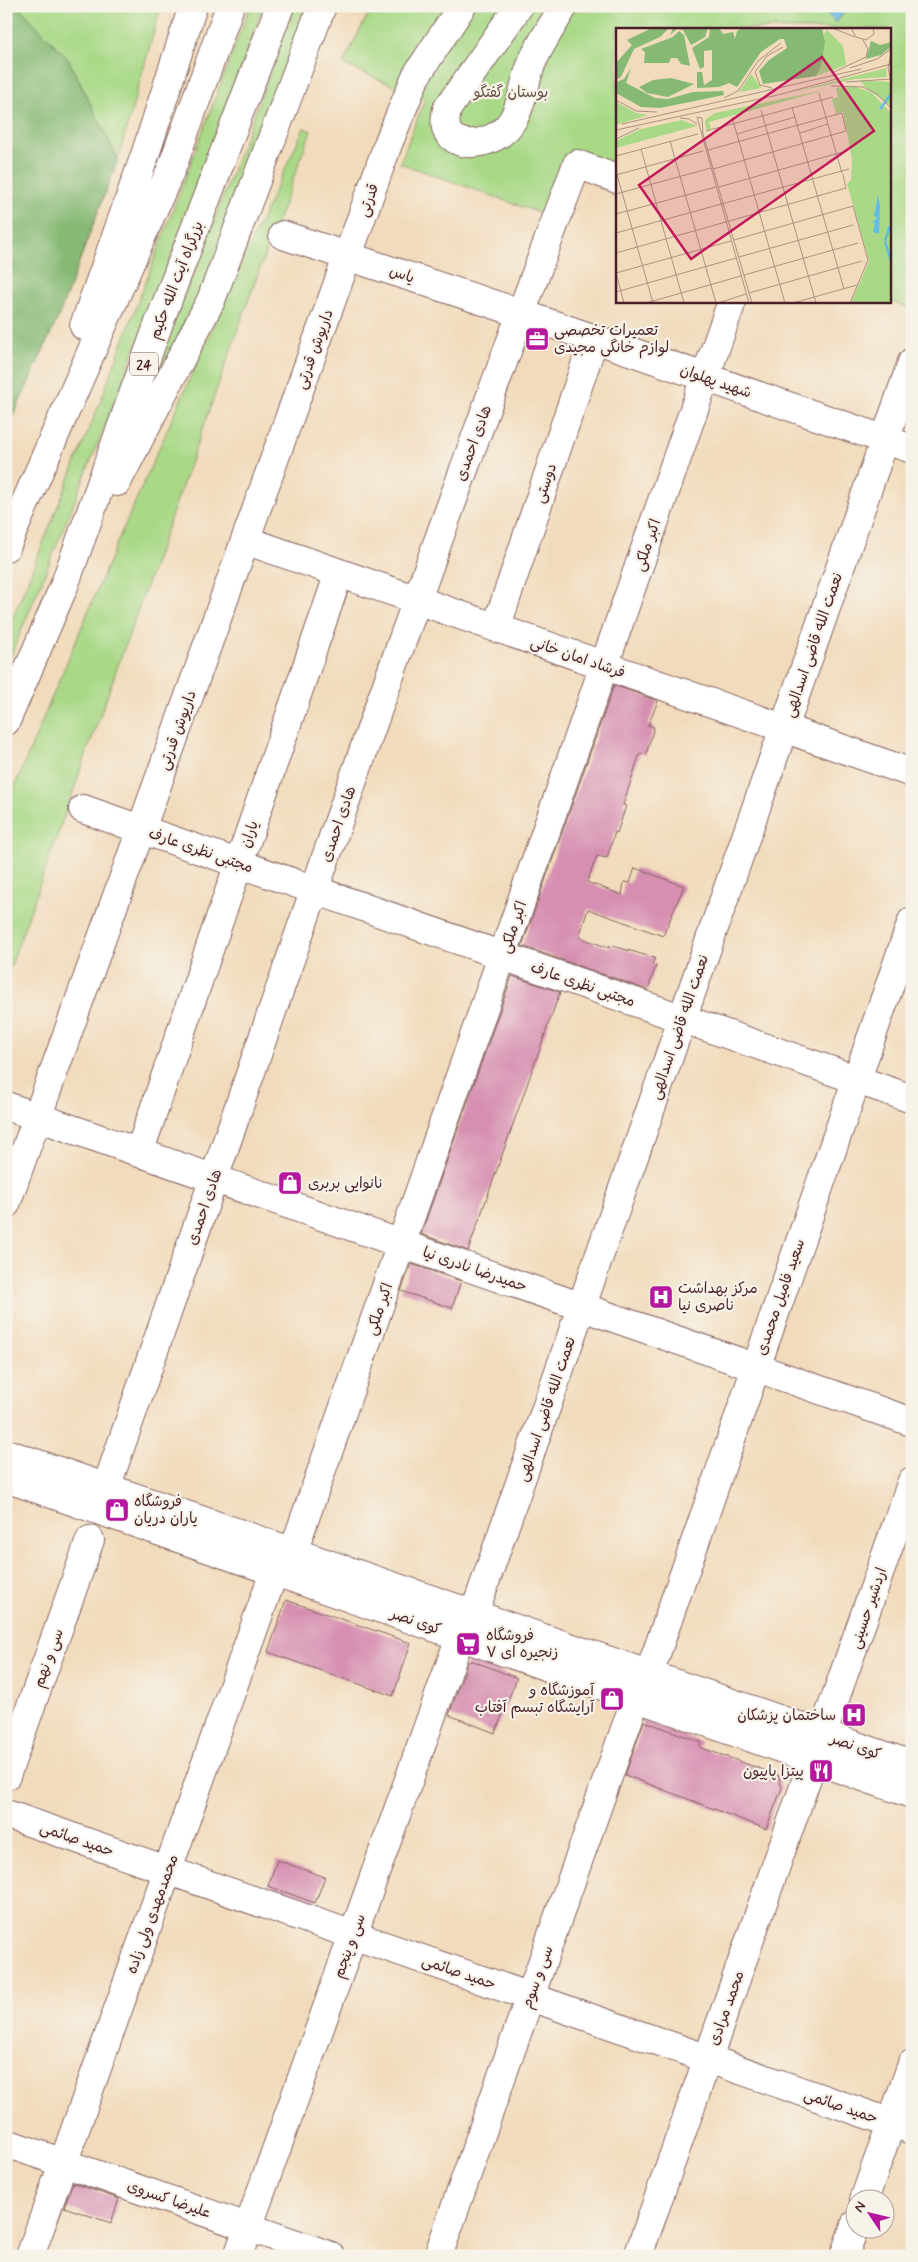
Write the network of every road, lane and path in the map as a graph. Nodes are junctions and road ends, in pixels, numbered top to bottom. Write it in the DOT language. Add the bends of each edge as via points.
graph roads {
  1 [pos="230,6"];
  2 [pos="280,6"];
  3 [pos="322,6"];
  4 [pos="341,6"];
  5 [pos="462,6"];
  6 [pos="519,6"];
  7 [pos="564,6"];
  8 [pos="192,9"];
  9 [pos="292,90"];
  10 [pos="616,179"];
  11 [pos="283,235"];
  12 [pos="347,255"];
  13 [pos="732,302"];
  14 [pos="520,313"];
  15 [pos="594,339"];
  16 [pos="912,362"];
  17 [pos="705,378"];
  18 [pos="885,440"];
  19 [pos="912,449"];
  20 [pos="31,487"];
  21 [pos="6,528"];
  22 [pos="245,540"];
  23 [pos="6,547"];
  24 [pos="338,573"];
  25 [pos="64,586"];
  26 [pos="416,600"];
  27 [pos="496,628"];
  28 [pos="604,666"];
  29 [pos="6,721"];
  30 [pos="784,728"];
  31 [pos="912,773"];
  32 [pos="83,809"];
  33 [pos="141,829"];
  34 [pos="239,864"];
  35 [pos="314,890"];
  36 [pos="912,921"];
  37 [pos="503,956"];
  38 [pos="682,1019"];
  39 [pos="856,1079"];
  40 [pos="912,1099"];
  41 [pos="6,1106"];
  42 [pos="38,1117"];
  43 [pos="139,1152"];
  44 [pos="214,1179"];
  45 [pos="6,1204"];
  46 [pos="402,1244"];
  47 [pos="582,1307"];
  48 [pos="756,1367"];
  49 [pos="912,1422"];
  50 [pos="6,1453"];
  51 [pos="6,1478"];
  52 [pos="912,1481"];
  53 [pos="106,1488"];
  54 [pos="90,1540"];
  55 [pos="294,1552"];
  56 [pos="274,1572"];
  57 [pos="467,1626"];
  58 [pos="649,1674"];
  59 [pos="636,1698"];
  60 [pos="823,1734"];
  61 [pos="814,1760"];
  62 [pos="912,1765"];
  63 [pos="6,1776"];
  64 [pos="912,1794"];
  65 [pos="6,1814"];
  66 [pos="167,1870"];
  67 [pos="353,1935"];
  68 [pos="530,1997"];
  69 [pos="708,2059"];
  70 [pos="912,2064"];
  71 [pos="901,2127"];
  72 [pos="6,2143"];
  73 [pos="63,2163"];
  74 [pos="869,2190"];
  75 [pos="248,2227"];
  76 [pos="850,2240"];
  77 [pos="30,2256"];
  78 [pos="238,2256"];
  79 [pos="331,2256"];
  80 [pos="438,2256"];
  81 [pos="638,2256"];
  82 [pos="844,2256"];
  1 -- 20 [label="main road" via="172,167"];
  2 -- 25 [label="main road, بزرگراه آیت الله حکیم / 24" via="160,320"];
  3 -- 9 [label="main road"];
  4 -- 9 [label="main road"];
  5 -- 12 [label="main road, قدرتی" via="416,76"];
  6 -- 7 [label="main road" via="447,109 444,124 453,139 474,144 498,136 507,127 516,115 533,62"];
  8 -- 20 [label="main road"];
  9 -- 25 [label="main road" via="211,300"];
  10 -- 14 [label="main road, هادی احمدی" via="577,164"];
  11 -- 12 [label="main road, یاس"];
  12 -- 14 [label="main road, یاس"];
  12 -- 22 [label="main road, داریوش قدرتی"];
  13 -- 17 [label="main road, اکبر ملکی"];
  14 -- 15 [label="main road, شهید پهلوان"];
  14 -- 26 [label="main road, هادی احمدی"];
  15 -- 17 [label="main road, شهید پهلوان"];
  15 -- 27 [label="main road, دوستی"];
  16 -- 18 [label="main road, نعمت الله قاضی اسدالهی"];
  17 -- 18 [label="main road, شهید پهلوان"];
  17 -- 28 [label="main road, اکبر ملکی"];
  18 -- 19 [label="main road, شهید پهلوان"];
  18 -- 30 [label="main road, نعمت الله قاضی اسدالهی"];
  20 -- 21 [label="main road"];
  20 -- 23 [label="main road"];
  22 -- 24 [label="main road, فرشاد امان خانی"];
  22 -- 33 [label="main road, داریوش قدرتی"];
  24 -- 26 [label="main road, فرشاد امان خانی"];
  24 -- 34 [label="main road, یاران"];
  25 -- 29 [label="main road, بزرگراه آیت الله حکیم / 24"];
  26 -- 27 [label="main road, فرشاد امان خانی"];
  26 -- 35 [label="main road, هادی احمدی"];
  27 -- 28 [label="main road, فرشاد امان خانی"];
  28 -- 30 [label="main road, فرشاد امان خانی"];
  28 -- 37 [label="main road, اکبر ملکی"];
  30 -- 31 [label="main road, فرشاد امان خانی"];
  30 -- 38 [label="main road, نعمت الله قاضی اسدالهی"];
  32 -- 33 [label="main road, مجتبی نظری عارف"];
  33 -- 34 [label="main road, مجتبی نظری عارف"];
  33 -- 42 [label="main road, داریوش قدرتی"];
  34 -- 35 [label="main road, مجتبی نظری عارف"];
  34 -- 43 [label="main road, یاران"];
  35 -- 37 [label="main road, مجتبی نظری عارف"];
  35 -- 44 [label="main road, هادی احمدی"];
  36 -- 39 [label="main road, سعید فامیل محمدی"];
  37 -- 38 [label="main road, مجتبی نظری عارف"];
  37 -- 46 [label="main road, اکبر ملکی"];
  38 -- 39 [label="main road, مجتبی نظری عارف"];
  38 -- 47 [label="main road, نعمت الله قاضی اسدالهی"];
  39 -- 40 [label="main road, مجتبی نظری عارف"];
  39 -- 48 [label="main road, سعید فامیل محمدی"];
  41 -- 42 [label="main road, حمیدرضا نادری نیا"];
  42 -- 43 [label="main road, حمیدرضا نادری نیا"];
  42 -- 45 [label="main road, داریوش قدرتی"];
  43 -- 44 [label="main road, حمیدرضا نادری نیا"];
  44 -- 46 [label="main road, حمیدرضا نادری نیا"];
  44 -- 53 [label="main road, هادی احمدی"];
  46 -- 47 [label="main road, حمیدرضا نادری نیا"];
  46 -- 55 [label="main road, اکبر ملکی"];
  47 -- 48 [label="main road, حمیدرضا نادری نیا"];
  47 -- 57 [label="main road, نعمت الله قاضی اسدالهی"];
  48 -- 49 [label="main road, حمیدرضا نادری نیا"];
  48 -- 58 [label="main road, سعید فامیل محمدی"];
  50 -- 53 [label="main road, کوی نصر"];
  51 -- 56 [label="main road, کوی نصر"];
  52 -- 60 [label="main road, اردشیر حسینی"];
  53 -- 55 [label="main road, کوی نصر"];
  54 -- 63 [label="main road, سی و نهم"];
  55 -- 57 [label="main road, کوی نصر"];
  56 -- 57 [label="main road, کوی نصر"];
  56 -- 66 [label="main road, محمدمهدی ولی زاده"];
  57 -- 58 [label="main road, کوی نصر"];
  57 -- 59 [label="main road, کوی نصر"];
  57 -- 67 [label="main road, سی و پنجم"];
  58 -- 59 [label="main road, سعید فامیل محمدی"];
  58 -- 60 [label="main road, کوی نصر"];
  59 -- 61 [label="main road, کوی نصر"];
  59 -- 68 [label="main road, سی و سوم"];
  60 -- 61 [label="main road, اردشیر حسینی"];
  60 -- 62 [label="main road, کوی نصر"];
  61 -- 64 [label="main road, کوی نصر"];
  61 -- 69 [label="main road, محمد مرادی"];
  65 -- 66 [label="main road, حمید صائمی"];
  66 -- 67 [label="main road, حمید صائمی"];
  66 -- 73 [label="main road, محمدمهدی ولی زاده"];
  67 -- 68 [label="main road, حمید صائمی"];
  67 -- 75 [label="main road, سی و پنجم"];
  68 -- 69 [label="main road, حمید صائمی"];
  68 -- 80 [label="main road, سی و سوم"];
  69 -- 71 [label="main road, حمید صائمی"];
  69 -- 81 [label="main road, محمد مرادی"];
  70 -- 71 [label="main road"];
  71 -- 74 [label="main road"];
  72 -- 73 [label="main road, علیرضا کسروی"];
  73 -- 75 [label="main road, علیرضا کسروی"];
  73 -- 77 [label="main road, محمدمهدی ولی زاده"];
  75 -- 78 [label="main road, سی و پنجم"];
  75 -- 79 [label="main road, علیرضا کسروی"];
  76 -- 82 [label="main road"];
}
